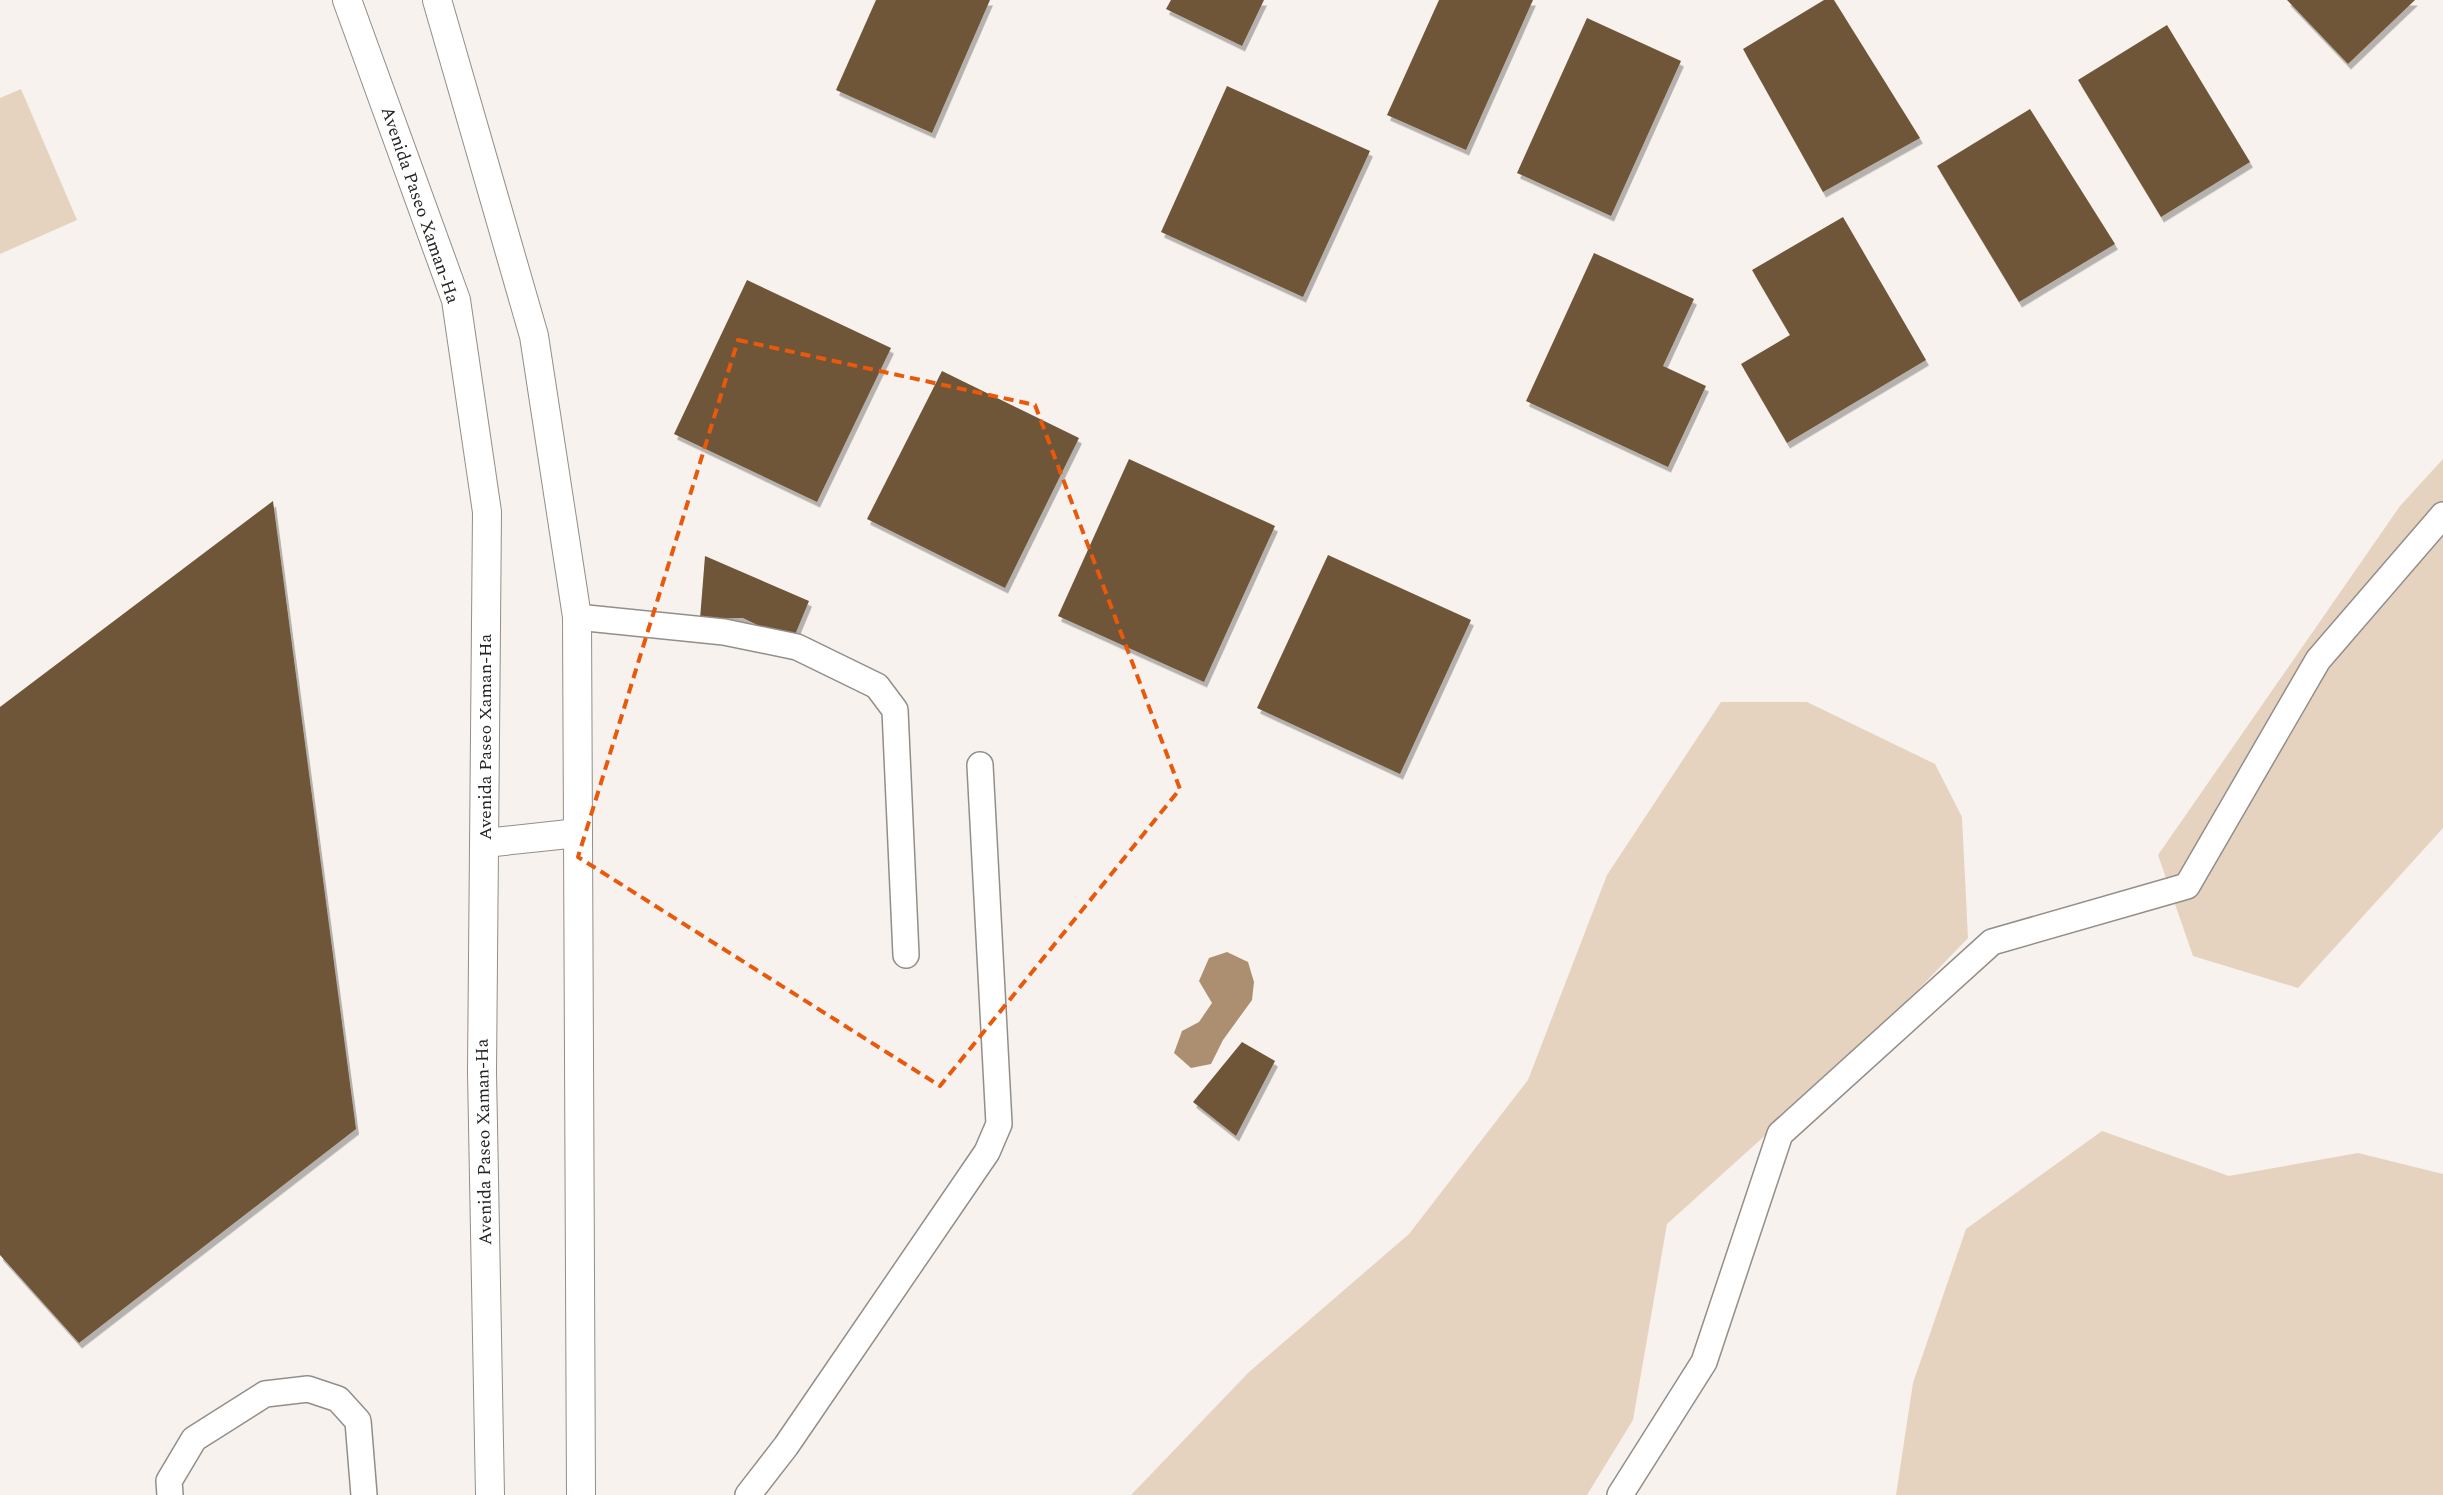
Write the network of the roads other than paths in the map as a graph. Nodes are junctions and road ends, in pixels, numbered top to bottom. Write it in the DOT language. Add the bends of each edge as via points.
graph roads {
  1 [pos="347,0"];
  2 [pos="437,0"];
  3 [pos="2443,515"];
  4 [pos="577,617"];
  5 [pos="980,765"];
  6 [pos="578,833"];
  7 [pos="484,843"];
  8 [pos="906,955"];
  9 [pos="170,1495"];
  10 [pos="364,1495"];
  11 [pos="490,1495"];
  12 [pos="581,1495"];
  13 [pos="748,1495"];
  14 [pos="1620,1495"];
  1 -- 7 [label="main road, Avenida Paseo Xaman-Ha" via="456,300 487,512"];
  2 -- 4 [label="main road" via="534,336"];
  3 -- 14 [label="lane" via="2318,660 2188,886 1992,942 1780,1134 1704,1362"];
  4 -- 6 [label="main road"];
  4 -- 8 [label="lane" via="724,632 797,647 877,686 895,710"];
  5 -- 13 [label="lane" via="999,1124 987,1152 786,1446"];
  6 -- 7 [label="main road"];
  6 -- 12 [label="main road"];
  7 -- 11 [label="main road, Avenida Paseo Xaman-Ha" via="482,1072"];
  9 -- 10 [label="lane" via="169,1481 194,1439 265,1394 308,1389 338,1399 358,1421"];
}
